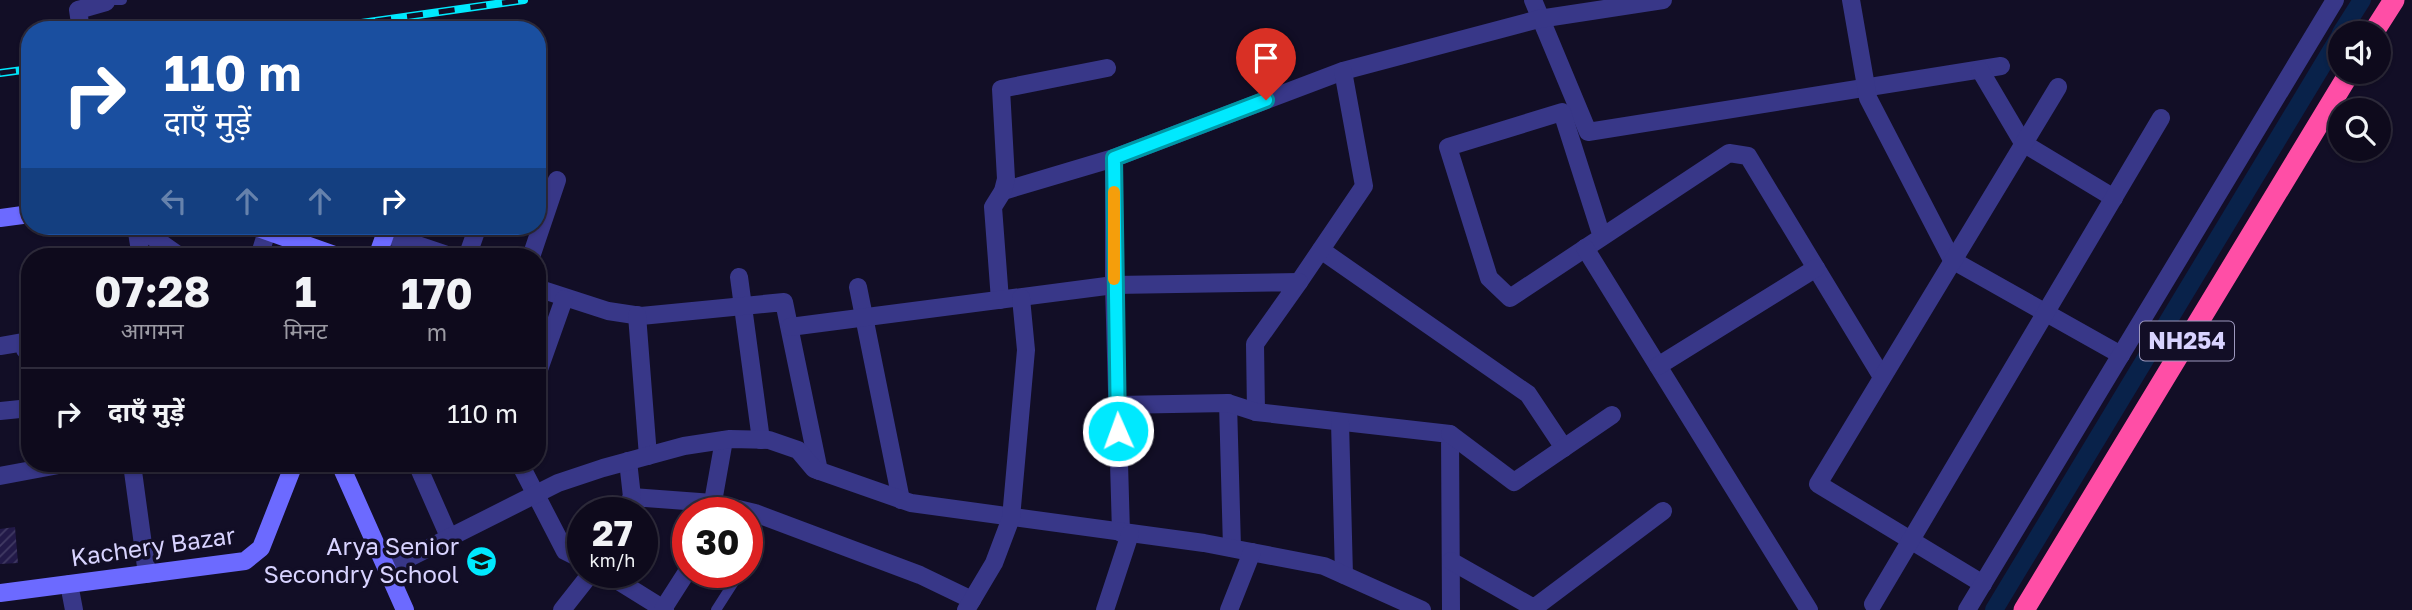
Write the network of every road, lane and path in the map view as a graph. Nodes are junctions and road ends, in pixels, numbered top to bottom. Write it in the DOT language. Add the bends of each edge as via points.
graph roads {
  1 [pos="1534,0"];
  2 [pos="1663,0"];
  3 [pos="1851,0"];
  4 [pos="2335,0"];
  5 [pos="2393,0"];
  6 [pos="111,1"];
  7 [pos="1539,19"];
  8 [pos="80,21"];
  9 [pos="2380,21"];
  10 [pos="2001,66"];
  11 [pos="1107,68"];
  12 [pos="1980,70"];
  13 [pos="1343,71"];
  14 [pos="2343,84"];
  15 [pos="2058,87"];
  16 [pos="1867,88"];
  17 [pos="2161,118"];
  18 [pos="2023,143"];
  19 [pos="1114,158"];
  20 [pos="557,180"];
  21 [pos="1003,191"];
  22 [pos="2114,198"];
  23 [pos="546,213"];
  24 [pos="21,215"];
  25 [pos="0,218"];
  26 [pos="149,235"];
  27 [pos="299,235"];
  28 [pos="399,235"];
  29 [pos="1602,237"];
  30 [pos="168,248"];
  31 [pos="323,248"];
  32 [pos="431,248"];
  33 [pos="1585,248"];
  34 [pos="1321,250"];
  35 [pos="1952,260"];
  36 [pos="1816,268"];
  37 [pos="739,277"];
  38 [pos="1300,282"];
  39 [pos="1114,285"];
  40 [pos="858,287"];
  41 [pos="546,292"];
  42 [pos="1021,298"];
  43 [pos="564,299"];
  44 [pos="1000,300"];
  45 [pos="743,308"];
  46 [pos="2047,312"];
  47 [pos="637,315"];
  48 [pos="864,318"];
  49 [pos="789,327"];
  50 [pos="21,342"];
  51 [pos="0,346"];
  52 [pos="546,350"];
  53 [pos="2121,355"];
  54 [pos="1658,366"];
  55 [pos="1882,377"];
  56 [pos="1228,404"];
  57 [pos="1117,405"];
  58 [pos="21,409"];
  59 [pos="0,411"];
  60 [pos="1256,412"];
  61 [pos="1612,415"];
  62 [pos="1340,422"];
  63 [pos="1450,434"];
  64 [pos="724,440"];
  65 [pos="761,440"];
  66 [pos="1564,448"];
  67 [pos="648,456"];
  68 [pos="628,461"];
  69 [pos="819,471"];
  70 [pos="21,472"];
  71 [pos="133,472"];
  72 [pos="291,472"];
  73 [pos="344,472"];
  74 [pos="421,472"];
  75 [pos="524,472"];
  76 [pos="0,476"];
  77 [pos="536,496"];
  78 [pos="632,496"];
  79 [pos="714,497"];
  80 [pos="901,500"];
  81 [pos="672,502"];
  82 [pos="1663,511"];
  83 [pos="763,516"];
  84 [pos="1011,518"];
  85 [pos="1126,533"];
  86 [pos="450,539"];
  87 [pos="1910,541"];
  88 [pos="1233,548"];
  89 [pos="567,552"];
  90 [pos="1252,552"];
  91 [pos="1451,561"];
  92 [pos="387,569"];
  93 [pos="147,574"];
  94 [pos="1344,575"];
  95 [pos="69,584"];
  96 [pos="1983,584"];
  97 [pos="579,588"];
  98 [pos="630,588"];
  99 [pos="677,588"];
  100 [pos="730,588"];
  101 [pos="1,589"];
  102 [pos="1385,603"];
  103 [pos="1873,604"];
  104 [pos="969,605"];
  105 [pos="664,609"];
  106 [pos="74,610"];
  107 [pos="405,610"];
  108 [pos="562,610"];
  109 [pos="716,610"];
  110 [pos="1105,610"];
  111 [pos="1229,610"];
  112 [pos="1422,610"];
  113 [pos="1451,610"];
  114 [pos="1809,610"];
  115 [pos="1967,610"];
  116 [pos="2024,610"];
  1 -- 7 [label="street"];
  2 -- 7 [label="street"];
  3 -- 16 [label="street"];
  4 -- 53 [label="street"];
  5 -- 9 [label="highway"];
  6 -- 8 [label="street" via="78,10"];
  7 -- 13 [label="street"];
  7 -- 16 [label="street" via="1588,132"];
  10 -- 12 [label="street"];
  11 -- 21 [label="street" via="1001,89"];
  12 -- 16 [label="street"];
  12 -- 18 [label="street"];
  13 -- 19 [label="street"];
  13 -- 34 [label="street" via="1364,186"];
  14 -- 116 [label="highway, NH254"];
  15 -- 18 [label="street"];
  16 -- 35 [label="street" via="1868,98"];
  17 -- 22 [label="street"];
  18 -- 22 [label="street"];
  18 -- 35 [label="street"];
  19 -- 21 [label="street"];
  19 -- 39 [label="street"];
  20 -- 23 [label="street"];
  21 -- 44 [label="street" via="993,207"];
  22 -- 46 [label="street"];
  24 -- 25 [label="street"];
  26 -- 30 [label="street"];
  27 -- 31 [label="street"];
  28 -- 32 [label="street"];
  29 -- 33 [label="street"];
  29 -- 33 [label="street" via="1562,111 1448,147 1489,278 1510,298"];
  29 -- 36 [label="street" via="1729,153 1748,156"];
  33 -- 54 [label="street"];
  34 -- 38 [label="street"];
  34 -- 66 [label="street" via="1528,394"];
  35 -- 46 [label="street"];
  35 -- 55 [label="street"];
  36 -- 54 [label="street"];
  36 -- 55 [label="street"];
  37 -- 45 [label="street"];
  38 -- 39 [label="street"];
  38 -- 60 [label="street" via="1255,344"];
  39 -- 42 [label="street"];
  39 -- 57 [label="street"];
  40 -- 48 [label="street"];
  41 -- 43 [label="street"];
  42 -- 44 [label="street"];
  42 -- 84 [label="street" via="1026,350"];
  43 -- 47 [label="street"];
  43 -- 52 [label="street"];
  44 -- 48 [label="street"];
  45 -- 47 [label="street"];
  45 -- 49 [label="street" via="784,302"];
  45 -- 65 [label="street"];
  46 -- 53 [label="street"];
  46 -- 87 [label="street"];
  47 -- 67 [label="street"];
  48 -- 49 [label="street"];
  48 -- 80 [label="street"];
  49 -- 69 [label="street"];
  50 -- 51 [label="street"];
  53 -- 96 [label="street"];
  54 -- 114 [label="street"];
  55 -- 87 [label="street" via="1818,484"];
  56 -- 57 [label="street"];
  56 -- 60 [label="street"];
  56 -- 88 [label="street"];
  57 -- 85 [label="street"];
  58 -- 59 [label="street"];
  60 -- 62 [label="street"];
  61 -- 66 [label="street"];
  62 -- 63 [label="street"];
  62 -- 94 [label="street"];
  63 -- 66 [label="street" via="1514,482"];
  63 -- 91 [label="street"];
  64 -- 65 [label="street"];
  64 -- 67 [label="street"];
  64 -- 79 [label="street"];
  65 -- 69 [label="street" via="798,450"];
  67 -- 68 [label="street"];
  68 -- 77 [label="street"];
  68 -- 78 [label="street"];
  69 -- 80 [label="street"];
  70 -- 76 [label="street"];
  71 -- 93 [label="street"];
  72 -- 93 [label="street, Kachery Bazar" via="257,554 245,561"];
  73 -- 92 [label="street"];
  74 -- 86 [label="street"];
  75 -- 77 [label="street"];
  77 -- 86 [label="street"];
  77 -- 89 [label="street"];
  78 -- 81 [label="street"];
  80 -- 84 [label="street"];
  82 -- 91 [label="street" via="1534,608"];
  83 -- 104 [label="street" via="920,575"];
  84 -- 85 [label="street"];
  84 -- 104 [label="street" via="994,563"];
  85 -- 88 [label="street"];
  85 -- 110 [label="street"];
  86 -- 92 [label="street"];
  87 -- 96 [label="street"];
  87 -- 103 [label="street"];
  88 -- 90 [label="street"];
  90 -- 94 [label="street" via="1324,566"];
  90 -- 111 [label="street"];
  91 -- 113 [label="street"];
  92 -- 107 [label="street"];
  93 -- 95 [label="street, Kachery Bazar"];
  94 -- 102 [label="street"];
  95 -- 101 [label="street, Kachery Bazar"];
  95 -- 106 [label="street"];
  96 -- 115 [label="street"];
  97 -- 108 [label="street"];
  98 -- 105 [label="street"];
  99 -- 105 [label="street"];
  100 -- 109 [label="lane"];
  102 -- 112 [label="street"];
}
